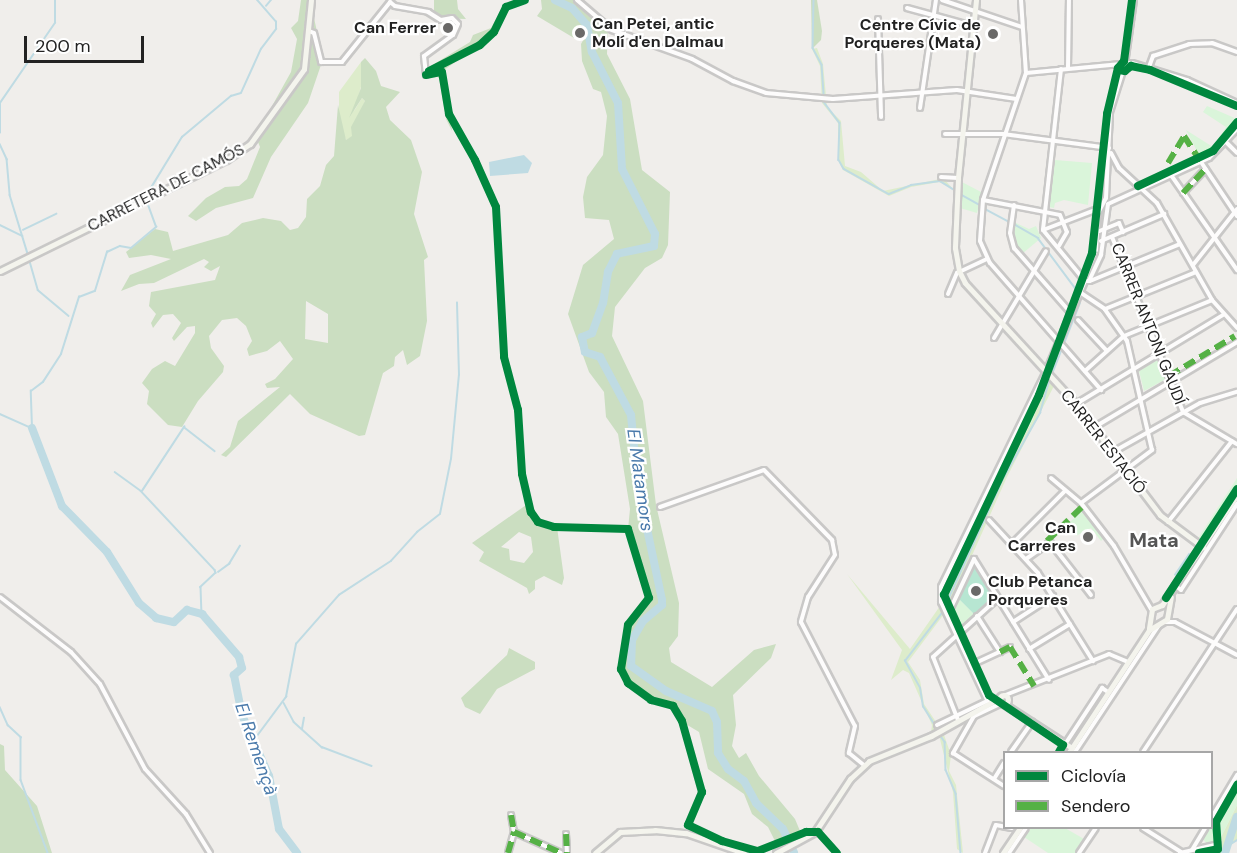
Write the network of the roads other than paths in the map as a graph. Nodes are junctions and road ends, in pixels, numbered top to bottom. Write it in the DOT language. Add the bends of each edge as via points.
graph roads {
  1 [pos="311,0"];
  2 [pos="577,0"];
  3 [pos="936,0"];
  4 [pos="942,0"];
  5 [pos="976,0"];
  6 [pos="1021,0"];
  7 [pos="1069,0"];
  8 [pos="1134,0"];
  9 [pos="390,1"];
  10 [pos="907,8"];
  11 [pos="975,11"];
  12 [pos="932,14"];
  13 [pos="878,19"];
  14 [pos="974,26"];
  15 [pos="1022,27"];
  16 [pos="309,31"];
  17 [pos="1237,52"];
  18 [pos="1125,64"];
  19 [pos="1149,67"];
  20 [pos="1068,68"];
  21 [pos="1061,69"];
  22 [pos="1026,73"];
  23 [pos="426,75"];
  24 [pos="966,91"];
  25 [pos="922,92"];
  26 [pos="880,96"];
  27 [pos="1016,99"];
  28 [pos="1237,103"];
  29 [pos="920,108"];
  30 [pos="881,117"];
  31 [pos="1237,129"];
  32 [pos="945,134"];
  33 [pos="962,134"];
  34 [pos="1003,134"];
  35 [pos="1054,140"];
  36 [pos="1227,143"];
  37 [pos="1109,148"];
  38 [pos="1237,153"];
  39 [pos="1201,162"];
  40 [pos="1108,168"];
  41 [pos="1119,168"];
  42 [pos="1205,169"];
  43 [pos="1170,175"];
  44 [pos="941,177"];
  45 [pos="958,178"];
  46 [pos="1141,189"];
  47 [pos="1183,193"];
  48 [pos="1106,198"];
  49 [pos="983,200"];
  50 [pos="1111,202"];
  51 [pos="1014,205"];
  52 [pos="1101,209"];
  53 [pos="1045,210"];
  54 [pos="1236,212"];
  55 [pos="1164,214"];
  56 [pos="1065,222"];
  57 [pos="1106,229"];
  58 [pos="1043,230"];
  59 [pos="1097,232"];
  60 [pos="1123,232"];
  61 [pos="1112,237"];
  62 [pos="1214,237"];
  63 [pos="1103,240"];
  64 [pos="1096,243"];
  65 [pos="1180,243"];
  66 [pos="1059,246"];
  67 [pos="1046,251"];
  68 [pos="987,259"];
  69 [pos="1193,265"];
  70 [pos="1124,266"];
  71 [pos="1237,270"];
  72 [pos="0,271"];
  73 [pos="959,271"];
  74 [pos="1034,272"];
  75 [pos="1196,272"];
  76 [pos="1087,280"];
  77 [pos="1081,293"];
  78 [pos="948,294"];
  79 [pos="1137,296"];
  80 [pos="1018,297"];
  81 [pos="1212,300"];
  82 [pos="1105,309"];
  83 [pos="1071,313"];
  84 [pos="1223,315"];
  85 [pos="1078,320"];
  86 [pos="1002,323"];
  87 [pos="1149,326"];
  88 [pos="1237,328"];
  89 [pos="1124,336"];
  90 [pos="994,338"];
  91 [pos="1060,342"];
  92 [pos="1237,342"];
  93 [pos="1107,351"];
  94 [pos="1160,354"];
  95 [pos="1134,370"];
  96 [pos="1084,371"];
  97 [pos="1047,374"];
  98 [pos="1171,381"];
  99 [pos="1101,390"];
  100 [pos="1237,392"];
  101 [pos="1142,398"];
  102 [pos="1076,404"];
  103 [pos="1184,412"];
  104 [pos="1093,428"];
  105 [pos="1148,432"];
  106 [pos="1232,441"];
  107 [pos="1237,444"];
  108 [pos="1112,453"];
  109 [pos="1124,469"];
  110 [pos="1050,478"];
  111 [pos="1064,492"];
  112 [pos="1237,495"];
  113 [pos="1081,503"];
  114 [pos="1237,504"];
  115 [pos="660,507"];
  116 [pos="989,520"];
  117 [pos="1167,523"];
  118 [pos="1012,544"];
  119 [pos="1203,547"];
  120 [pos="1026,559"];
  121 [pos="1177,587"];
  122 [pos="1091,595"];
  123 [pos="1053,596"];
  124 [pos="0,597"];
  125 [pos="1147,597"];
  126 [pos="998,598"];
  127 [pos="1164,608"];
  128 [pos="1237,609"];
  129 [pos="1152,610"];
  130 [pos="947,615"];
  131 [pos="977,616"];
  132 [pos="1151,618"];
  133 [pos="1013,622"];
  134 [pos="1161,622"];
  135 [pos="1175,622"];
  136 [pos="1070,624"];
  137 [pos="1149,630"];
  138 [pos="956,634"];
  139 [pos="1213,643"];
  140 [pos="1010,647"];
  141 [pos="1029,649"];
  142 [pos="1000,652"];
  143 [pos="1237,655"];
  144 [pos="1093,661"];
  145 [pos="1128,662"];
  146 [pos="971,665"];
  147 [pos="1049,680"];
  148 [pos="1108,692"];
  149 [pos="1005,699"];
  150 [pos="989,702"];
  151 [pos="957,718"];
  152 [pos="1032,722"];
  153 [pos="938,724"];
  154 [pos="1066,744"];
  155 [pos="1012,751"];
  156 [pos="1061,751"];
  157 [pos="1072,751"];
  158 [pos="1144,751"];
  159 [pos="864,765"];
  160 [pos="1003,766"];
  161 [pos="1237,775"];
  162 [pos="994,779"];
  163 [pos="1003,785"];
  164 [pos="511,815"];
  165 [pos="1213,815"];
  166 [pos="1003,826"];
  167 [pos="1019,829"];
  168 [pos="1025,829"];
  169 [pos="1095,829"];
  170 [pos="1145,829"];
  171 [pos="1204,829"];
  172 [pos="514,832"];
  173 [pos="566,834"];
  174 [pos="1218,844"];
  175 [pos="1169,845"];
  176 [pos="1192,850"];
  177 [pos="210,853"];
  178 [pos="508,853"];
  179 [pos="561,853"];
  180 [pos="567,853"];
  181 [pos="596,853"];
  182 [pos="744,853"];
  183 [pos="776,853"];
  184 [pos="985,853"];
  185 [pos="1003,853"];
  186 [pos="1010,853"];
  187 [pos="1079,853"];
  188 [pos="1171,853"];
  189 [pos="1180,853"];
  1 -- 16 [label="street, CARRETERA DE CAMÓS"];
  2 -- 26 [label="street" via="608,28 692,58 747,88 785,97"];
  3 -- 12 [label="street"];
  4 -- 11 [label="street"];
  5 -- 11 [label="street"];
  6 -- 15 [label="street"];
  7 -- 20 [label="street"];
  8 -- 18 [label="street"];
  9 -- 16 [label="street" via="342,62 321,62 314,33"];
  9 -- 23 [label="street" via="441,20 452,18 458,24 453,35 424,56"];
  10 -- 12 [label="street"];
  11 -- 14 [label="street"];
  11 -- 15 [label="street"];
  12 -- 14 [label="street"];
  12 -- 25 [label="street"];
  13 -- 26 [label="street"];
  14 -- 24 [label="street"];
  15 -- 22 [label="street"];
  16 -- 72 [label="street, CARRETERA DE CAMÓS" via="308,55 297,82 246,147"];
  17 -- 19 [label="street" via="1212,43 1188,44 1153,56"];
  18 -- 19 [label="street"];
  18 -- 20 [label="street"];
  18 -- 37 [label="street" via="1110,112"];
  19 -- 28 [label="street"];
  20 -- 21 [label="street"];
  21 -- 22 [label="street"];
  21 -- 35 [label="street"];
  22 -- 27 [label="street"];
  24 -- 25 [label="street"];
  24 -- 27 [label="street"];
  24 -- 33 [label="street"];
  25 -- 26 [label="street"];
  25 -- 29 [label="street"];
  26 -- 30 [label="street"];
  27 -- 34 [label="street"];
  31 -- 36 [label="street"];
  32 -- 33 [label="street"];
  33 -- 34 [label="street"];
  33 -- 45 [label="street"];
  34 -- 35 [label="street"];
  34 -- 49 [label="street"];
  35 -- 37 [label="street"];
  35 -- 53 [label="street"];
  36 -- 38 [label="street"];
  36 -- 39 [label="street"];
  37 -- 40 [label="street"];
  37 -- 41 [label="street"];
  39 -- 42 [label="street"];
  39 -- 43 [label="street"];
  40 -- 41 [label="street"];
  40 -- 48 [label="street"];
  41 -- 46 [label="street"];
  42 -- 47 [label="street"];
  42 -- 54 [label="street"];
  43 -- 46 [label="street"];
  43 -- 47 [label="street"];
  44 -- 45 [label="street"];
  45 -- 73 [label="street" via="955,248"];
  46 -- 50 [label="street"];
  46 -- 55 [label="street"];
  47 -- 62 [label="street"];
  48 -- 50 [label="street"];
  48 -- 52 [label="street"];
  49 -- 51 [label="street"];
  49 -- 68 [label="street" via="978,229"];
  50 -- 52 [label="street"];
  51 -- 53 [label="street"];
  51 -- 74 [label="street" via="1011,241"];
  52 -- 56 [label="street"];
  52 -- 57 [label="street"];
  52 -- 59 [label="street"];
  53 -- 56 [label="street" via="1058,214"];
  53 -- 58 [label="street"];
  54 -- 62 [label="street"];
  55 -- 60 [label="street"];
  55 -- 65 [label="street"];
  56 -- 58 [label="street"];
  56 -- 66 [label="street" via="1066,235"];
  57 -- 59 [label="street"];
  57 -- 60 [label="street" via="1119,223"];
  57 -- 63 [label="street"];
  58 -- 66 [label="street"];
  59 -- 64 [label="street"];
  60 -- 61 [label="street"];
  61 -- 63 [label="street"];
  61 -- 70 [label="street, CARRER ANTONI GAUDÍ"];
  62 -- 69 [label="street"];
  62 -- 71 [label="street"];
  63 -- 64 [label="street"];
  63 -- 76 [label="street"];
  64 -- 76 [label="street"];
  65 -- 69 [label="street"];
  65 -- 70 [label="street"];
  66 -- 76 [label="street"];
  67 -- 74 [label="street"];
  68 -- 73 [label="street"];
  68 -- 80 [label="street"];
  69 -- 75 [label="street"];
  70 -- 76 [label="street"];
  70 -- 79 [label="street, CARRER ANTONI GAUDÍ"];
  73 -- 78 [label="street"];
  73 -- 86 [label="street, CARRER ESTACIÓ"];
  74 -- 80 [label="street"];
  74 -- 83 [label="street"];
  75 -- 79 [label="street"];
  75 -- 81 [label="street"];
  76 -- 77 [label="street"];
  77 -- 82 [label="street"];
  77 -- 83 [label="street"];
  79 -- 82 [label="street"];
  79 -- 87 [label="street, CARRER ANTONI GAUDÍ"];
  80 -- 86 [label="street"];
  80 -- 91 [label="street"];
  81 -- 84 [label="street"];
  81 -- 87 [label="street"];
  82 -- 89 [label="street"];
  83 -- 91 [label="street"];
  84 -- 88 [label="street"];
  84 -- 94 [label="street"];
  85 -- 93 [label="street"];
  86 -- 90 [label="street"];
  86 -- 97 [label="street, CARRER ESTACIÓ"];
  87 -- 89 [label="street"];
  87 -- 94 [label="street, CARRER ANTONI GAUDÍ"];
  89 -- 93 [label="street"];
  89 -- 95 [label="street"];
  91 -- 96 [label="street"];
  91 -- 97 [label="street"];
  92 -- 98 [label="street"];
  93 -- 96 [label="street"];
  94 -- 95 [label="street"];
  94 -- 98 [label="street, CARRER ANTONI GAUDÍ"];
  95 -- 99 [label="street"];
  95 -- 101 [label="street"];
  96 -- 99 [label="street"];
  97 -- 102 [label="street, CARRER ESTACIÓ"];
  97 -- 130 [label="street" via="942,582 942,604"];
  98 -- 101 [label="street"];
  98 -- 103 [label="street, CARRER ANTONI GAUDÍ"];
  99 -- 102 [label="street"];
  100 -- 103 [label="street" via="1207,400"];
  101 -- 104 [label="street"];
  101 -- 105 [label="street"];
  102 -- 104 [label="street, CARRER ESTACIÓ"];
  103 -- 105 [label="street"];
  103 -- 106 [label="street"];
  104 -- 108 [label="street, CARRER ESTACIÓ"];
  105 -- 108 [label="street"];
  105 -- 109 [label="street" via="1152,450"];
  106 -- 107 [label="street"];
  106 -- 117 [label="street"];
  108 -- 109 [label="street, CARRER ESTACIÓ"];
  109 -- 113 [label="street"];
  109 -- 117 [label="street, CARRER ESTACIÓ"];
  110 -- 111 [label="street"];
  111 -- 113 [label="street"];
  111 -- 118 [label="street"];
  112 -- 119 [label="street"];
  113 -- 125 [label="street"];
  114 -- 121 [label="street" via="1181,590"];
  115 -- 159 [label="street" via="764,470 832,540 835,555 808,597 801,622 855,726 849,753"];
  116 -- 118 [label="street"];
  117 -- 119 [label="street, CARRER ESTACIÓ"];
  118 -- 120 [label="street"];
  119 -- 121 [label="street"];
  120 -- 122 [label="street" via="1047,541"];
  120 -- 123 [label="street"];
  121 -- 127 [label="street"];
  123 -- 133 [label="street"];
  123 -- 136 [label="street"];
  124 -- 177 [label="street" via="71,652 100,684 146,769 186,814"];
  125 -- 127 [label="street"];
  125 -- 129 [label="street"];
  126 -- 130 [label="street" via="974,559"];
  126 -- 131 [label="street"];
  126 -- 133 [label="street"];
  127 -- 129 [label="street"];
  127 -- 134 [label="street"];
  127 -- 135 [label="street"];
  128 -- 139 [label="street"];
  129 -- 132 [label="street"];
  130 -- 138 [label="street"];
  131 -- 138 [label="street"];
  131 -- 142 [label="street"];
  132 -- 134 [label="street"];
  132 -- 137 [label="street"];
  133 -- 141 [label="street"];
  134 -- 135 [label="street"];
  134 -- 137 [label="street"];
  134 -- 157 [label="street"];
  135 -- 139 [label="street"];
  136 -- 141 [label="street"];
  136 -- 144 [label="street"];
  137 -- 145 [label="street"];
  138 -- 146 [label="street"];
  138 -- 151 [label="street" via="932,660"];
  139 -- 143 [label="street"];
  139 -- 158 [label="street"];
  140 -- 142 [label="street"];
  141 -- 147 [label="street"];
  142 -- 146 [label="street"];
  144 -- 145 [label="street" via="1113,654"];
  144 -- 147 [label="street"];
  145 -- 148 [label="street"];
  146 -- 150 [label="street"];
  147 -- 149 [label="street"];
  148 -- 154 [label="street" via="1102,688"];
  148 -- 157 [label="street"];
  149 -- 150 [label="street"];
  149 -- 152 [label="street"];
  149 -- 162 [label="street" via="974,716 953,753"];
  150 -- 151 [label="street"];
  151 -- 153 [label="street"];
  151 -- 159 [label="street" via="936,733"];
  152 -- 154 [label="street"];
  152 -- 155 [label="street"];
  154 -- 156 [label="street"];
  154 -- 157 [label="street"];
  159 -- 183 [label="street" via="816,831"];
  160 -- 162 [label="street"];
  161 -- 165 [label="street"];
  162 -- 163 [label="street"];
  164 -- 172 [label="street"];
  166 -- 184 [label="street" via="996,825"];
  167 -- 185 [label="street"];
  168 -- 186 [label="street"];
  169 -- 187 [label="street"];
  170 -- 175 [label="street"];
  171 -- 176 [label="street"];
  172 -- 178 [label="street"];
  172 -- 179 [label="street"];
  173 -- 180 [label="street"];
  174 -- 176 [label="street"];
  175 -- 188 [label="street"];
  175 -- 189 [label="street"];
  176 -- 189 [label="street"];
  181 -- 182 [label="street" via="620,832 655,830 686,833"];
}
